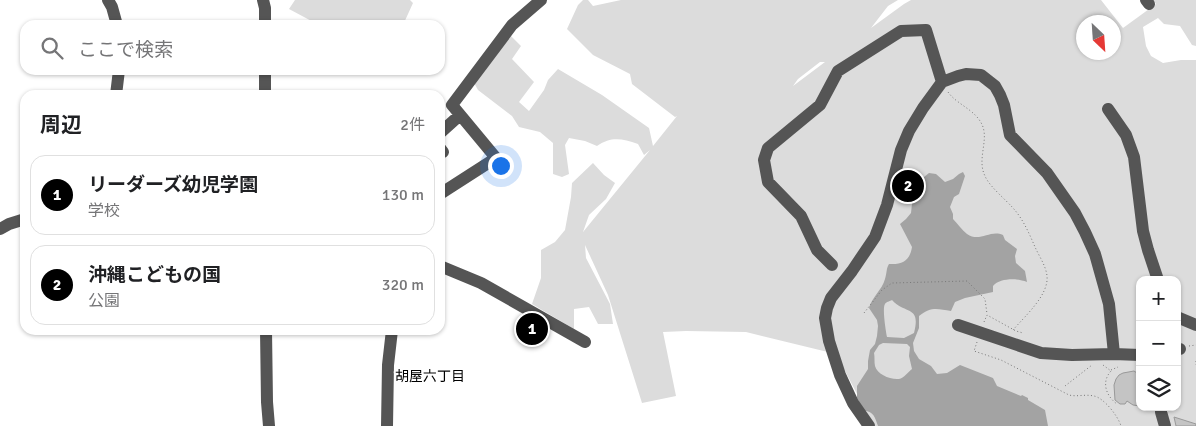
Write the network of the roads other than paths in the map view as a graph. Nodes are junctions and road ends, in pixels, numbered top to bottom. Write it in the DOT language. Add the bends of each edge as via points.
graph roads {
  1 [pos="108,0"];
  2 [pos="263,0"];
  3 [pos="540,0"];
  4 [pos="116,20"];
  5 [pos="265,20"];
  6 [pos="118,75"];
  7 [pos="265,75"];
  8 [pos="942,82"];
  9 [pos="117,90"];
  10 [pos="265,90"];
  11 [pos="1108,109"];
  12 [pos="460,115"];
  13 [pos="445,128"];
  14 [pos="445,191"];
  15 [pos="20,220"];
  16 [pos="0,229"];
  17 [pos="832,265"];
  18 [pos="445,268"];
  19 [pos="1157,276"];
  20 [pos="1181,319"];
  21 [pos="958,325"];
  22 [pos="1196,325"];
  23 [pos="266,335"];
  24 [pos="391,335"];
  25 [pos="585,342"];
  26 [pos="1114,354"];
  27 [pos="1136,355"];
  28 [pos="1161,411"];
  29 [pos="269,426"];
  30 [pos="387,426"];
  31 [pos="869,426"];
  32 [pos="1165,426"];
  1 -- 4 [label="street"];
  2 -- 5 [label="street"];
  3 -- 12 [label="street" via="512,25 452,105"];
  6 -- 9 [label="street"];
  7 -- 10 [label="street"];
  8 -- 17 [label="street" via="926,30 901,31 838,71 820,105 768,148 764,160 768,182 801,216 817,250"];
  8 -- 26 [label="street" via="966,74 980,75 995,86 1004,105 1010,135 1047,173 1075,213 1095,254 1109,304"];
  8 -- 31 [label="street" via="909,131 875,237 827,308 825,318 829,341 840,375 853,403"];
  11 -- 19 [label="street" via="1126,134 1134,157 1143,231"];
  12 -- 13 [label="street"];
  12 -- 14 [label="street" via="496,158"];
  15 -- 16 [label="street"];
  18 -- 25 [label="street" via="481,283"];
  20 -- 22 [label="street"];
  21 -- 26 [label="street" via="1041,353 1094,360"];
  23 -- 29 [label="street"];
  24 -- 30 [label="street"];
  26 -- 27 [label="street"];
  28 -- 32 [label="street"];
}
